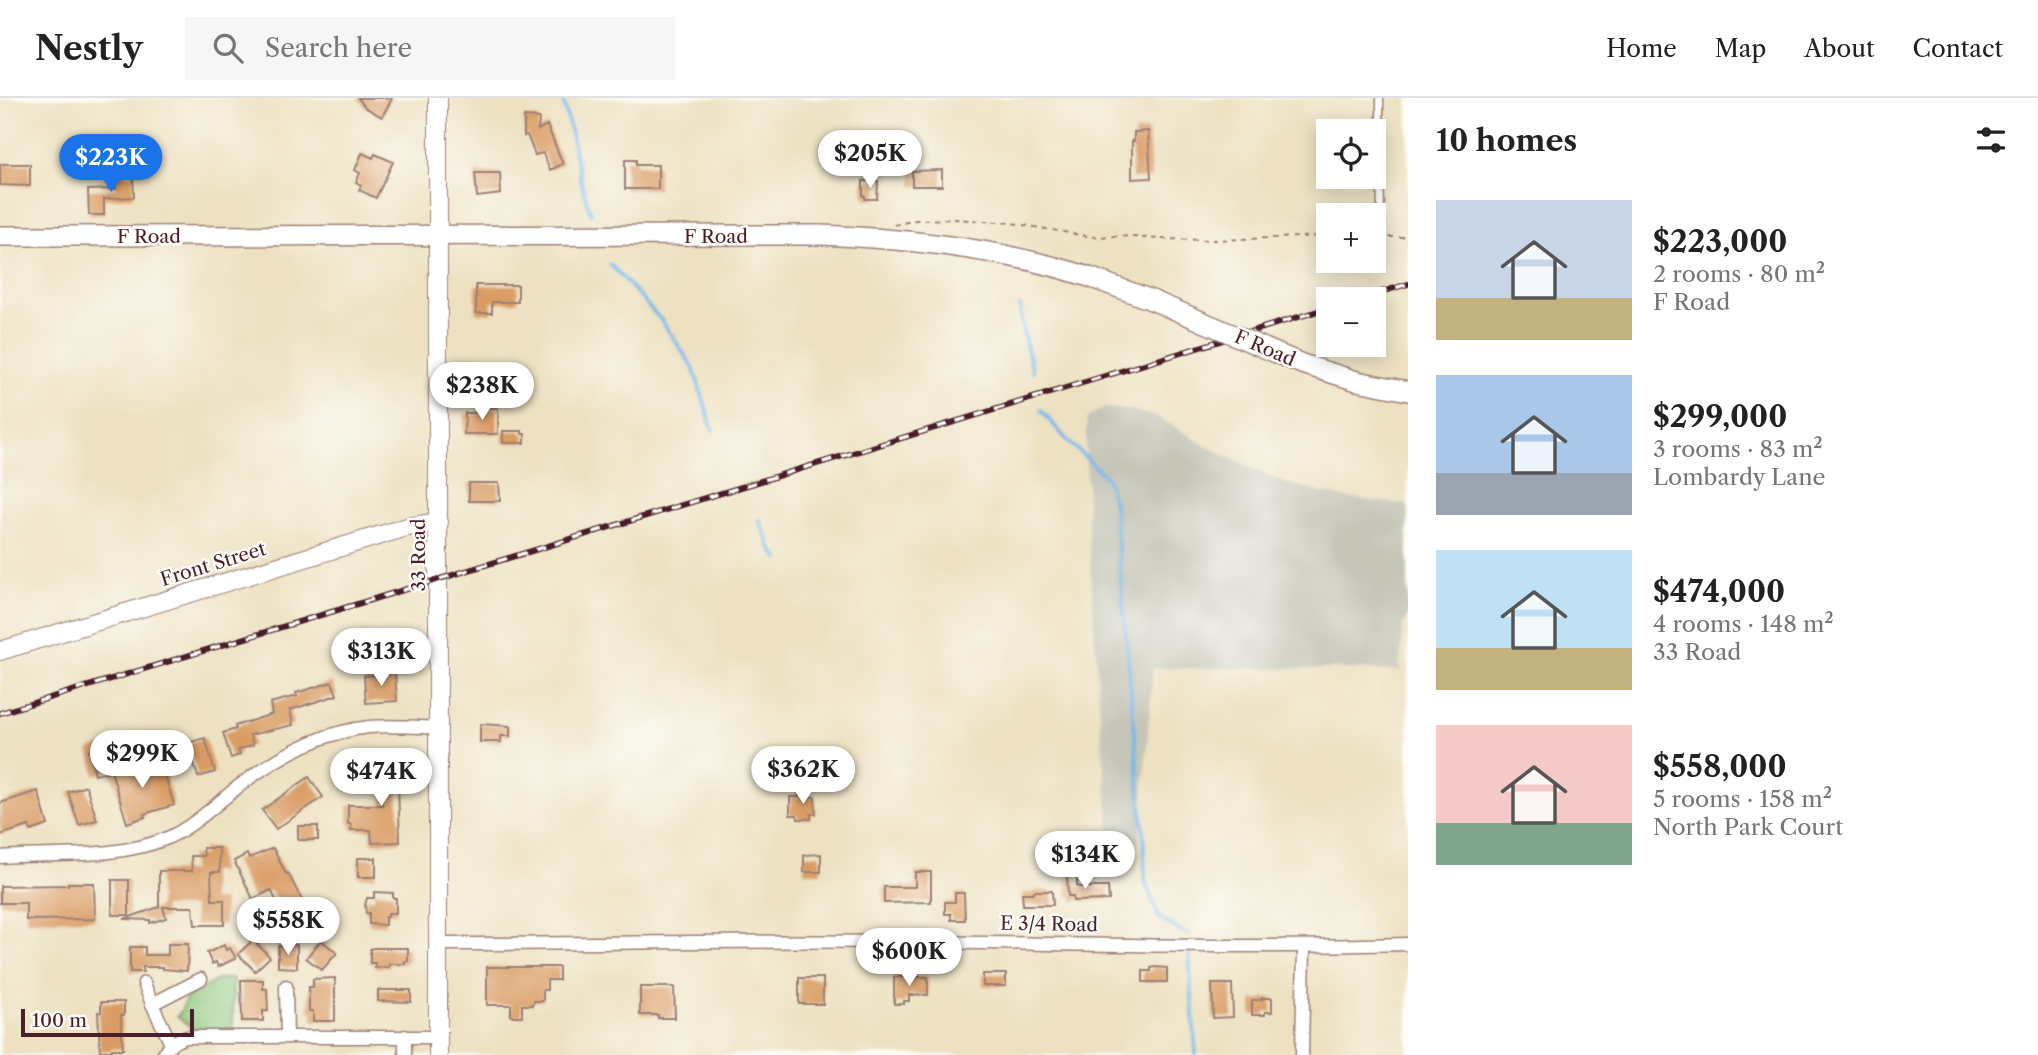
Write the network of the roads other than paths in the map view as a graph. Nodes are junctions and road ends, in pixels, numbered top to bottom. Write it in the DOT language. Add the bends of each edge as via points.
graph roads {
  1 [pos="438,98"];
  2 [pos="1380,98"];
  3 [pos="1381,203"];
  4 [pos="0,236"];
  5 [pos="437,236"];
  6 [pos="1408,391"];
  7 [pos="439,522"];
  8 [pos="0,651"];
  9 [pos="439,728"];
  10 [pos="0,857"];
  11 [pos="438,944"];
  12 [pos="1408,944"];
  13 [pos="1304,947"];
  14 [pos="201,979"];
  15 [pos="144,983"];
  16 [pos="286,986"];
  17 [pos="152,1004"];
  18 [pos="405,1036"];
  19 [pos="287,1037"];
  20 [pos="171,1044"];
  21 [pos="438,1046"];
  22 [pos="163,1055"];
  23 [pos="405,1055"];
  24 [pos="1302,1055"];
  1 -- 5 [label="main road, 33 Road"];
  2 -- 3 [label="lane"];
  4 -- 5 [label="main road, F Road"];
  5 -- 6 [label="main road, F Road, bridge" via="821,236 982,251 1089,277 1302,363"];
  5 -- 7 [label="main road, 33 Road"];
  7 -- 8 [label="main road, Front Street" via="407,527"];
  7 -- 9 [label="main road, 33 Road"];
  9 -- 10 [label="street" via="370,727 310,743 165,839 113,851"];
  9 -- 11 [label="main road, 33 Road"];
  11 -- 13 [label="street, E 3/4 Road" via="729,941"];
  11 -- 21 [label="main road, 33 Road"];
  12 -- 13 [label="street, E 3/4 Road"];
  13 -- 24 [label="street"];
  14 -- 17 [label="street"];
  15 -- 17 [label="street"];
  16 -- 19 [label="street"];
  17 -- 20 [label="street"];
  18 -- 19 [label="street"];
  18 -- 21 [label="street"];
  18 -- 23 [label="street"];
  19 -- 20 [label="street" via="187,1037"];
  20 -- 22 [label="street"];
}
